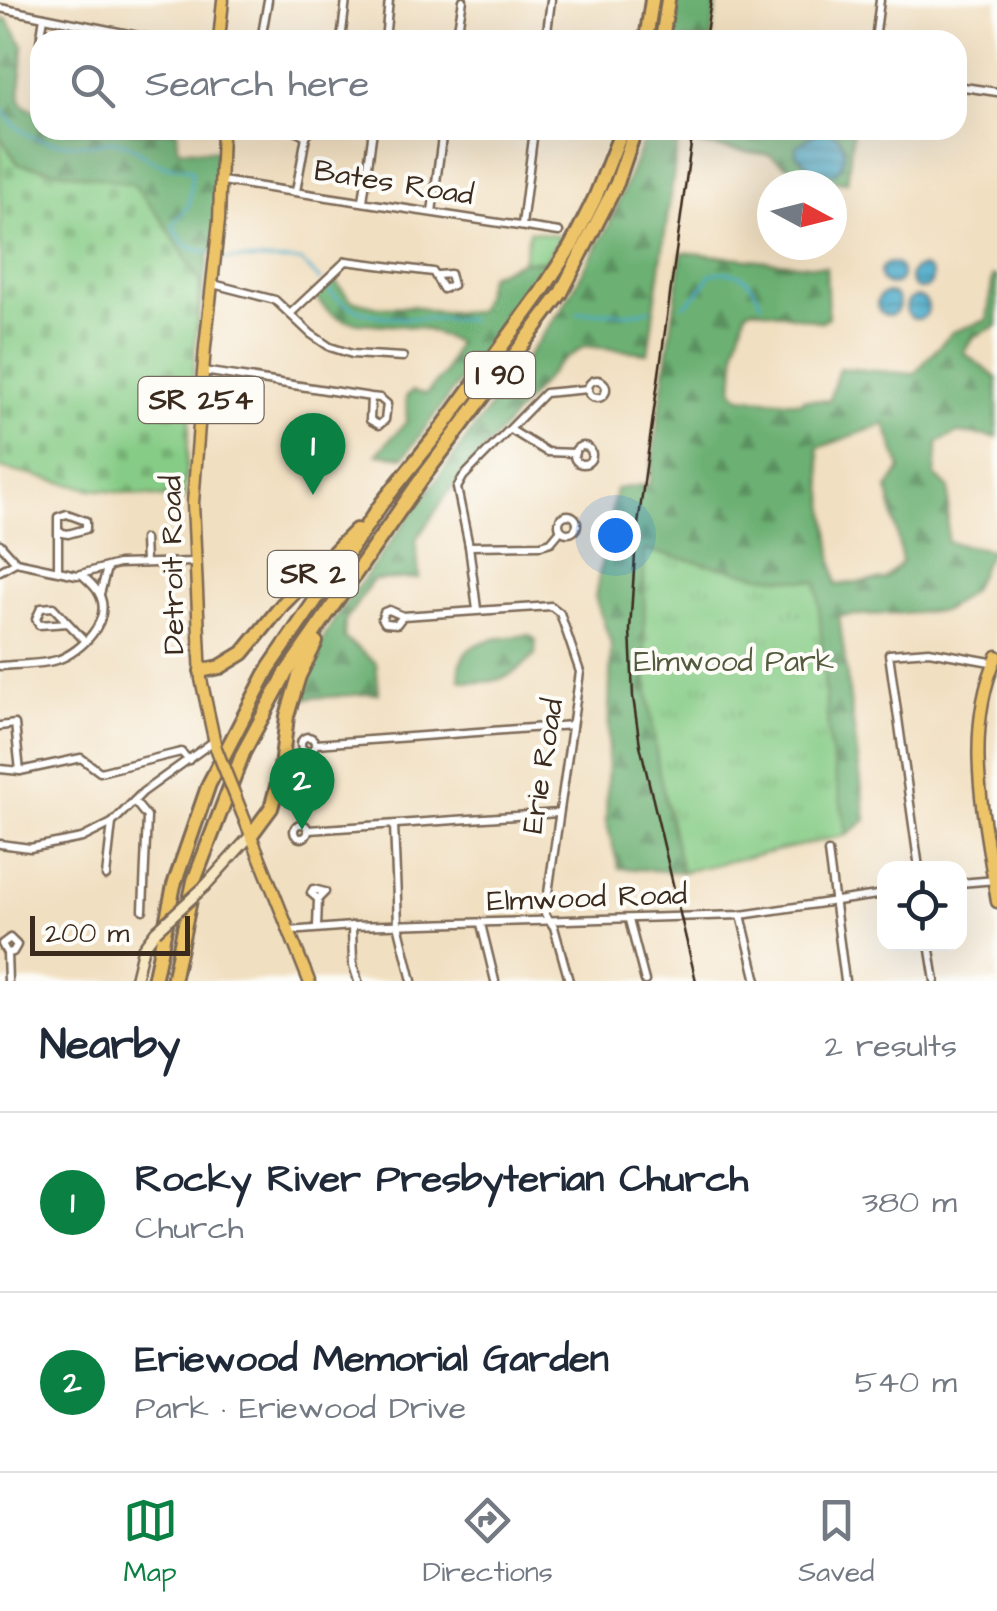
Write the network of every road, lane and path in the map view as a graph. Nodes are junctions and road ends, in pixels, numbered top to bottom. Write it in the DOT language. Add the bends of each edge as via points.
graph roads {
  1 [pos="223,0"];
  2 [pos="268,0"];
  3 [pos="346,0"];
  4 [pos="388,0"];
  5 [pos="462,0"];
  6 [pos="551,0"];
  7 [pos="652,0"];
  8 [pos="668,0"];
  9 [pos="880,0"];
  10 [pos="0,8"];
  11 [pos="44,17"];
  12 [pos="42,30"];
  13 [pos="108,30"];
  14 [pos="220,30"];
  15 [pos="262,30"];
  16 [pos="342,30"];
  17 [pos="386,30"];
  18 [pos="458,30"];
  19 [pos="547,30"];
  20 [pos="648,30"];
  21 [pos="664,30"];
  22 [pos="876,30"];
  23 [pos="967,88"];
  24 [pos="997,92"];
  25 [pos="222,140"];
  26 [pos="307,140"];
  27 [pos="372,140"];
  28 [pos="442,140"];
  29 [pos="533,140"];
  30 [pos="618,140"];
  31 [pos="632,140"];
  32 [pos="222,181"];
  33 [pos="296,191"];
  34 [pos="364,201"];
  35 [pos="432,212"];
  36 [pos="522,225"];
  37 [pos="559,232"];
  38 [pos="438,275"];
  39 [pos="213,284"];
  40 [pos="292,312"];
  41 [pos="403,357"];
  42 [pos="203,371"];
  43 [pos="588,389"];
  44 [pos="371,397"];
  45 [pos="511,430"];
  46 [pos="575,453"];
  47 [pos="382,503"];
  48 [pos="561,530"];
  49 [pos="58,532"];
  50 [pos="144,539"];
  51 [pos="0,544"];
  52 [pos="469,546"];
  53 [pos="16,562"];
  54 [pos="195,562"];
  55 [pos="145,563"];
  56 [pos="108,566"];
  57 [pos="0,570"];
  58 [pos="58,570"];
  59 [pos="81,574"];
  60 [pos="100,594"];
  61 [pos="335,604"];
  62 [pos="476,610"];
  63 [pos="403,616"];
  64 [pos="68,623"];
  65 [pos="84,640"];
  66 [pos="996,660"];
  67 [pos="0,666"];
  68 [pos="201,670"];
  69 [pos="572,725"];
  70 [pos="0,726"];
  71 [pos="215,744"];
  72 [pos="316,744"];
  73 [pos="188,760"];
  74 [pos="0,769"];
  75 [pos="20,771"];
  76 [pos="134,801"];
  77 [pos="558,813"];
  78 [pos="112,823"];
  79 [pos="394,825"];
  80 [pos="309,830"];
  81 [pos="251,835"];
  82 [pos="0,844"];
  83 [pos="828,852"];
  84 [pos="917,861"];
  85 [pos="106,876"];
  86 [pos="996,880"];
  87 [pos="967,882"];
  88 [pos="877,895"];
  89 [pos="318,899"];
  90 [pos="835,901"];
  91 [pos="997,902"];
  92 [pos="143,910"];
  93 [pos="741,915"];
  94 [pos="549,920"];
  95 [pos="630,920"];
  96 [pos="398,924"];
  97 [pos="481,924"];
  98 [pos="352,926"];
  99 [pos="317,927"];
  100 [pos="289,931"];
  101 [pos="931,951"];
  102 [pos="8,953"];
  103 [pos="8,981"];
  104 [pos="135,981"];
  105 [pos="154,981"];
  106 [pos="172,981"];
  107 [pos="308,981"];
  108 [pos="358,981"];
  109 [pos="412,981"];
  110 [pos="495,981"];
  111 [pos="568,981"];
  112 [pos="644,981"];
  113 [pos="757,981"];
  114 [pos="845,981"];
  115 [pos="935,981"];
  1 -- 14 [label="main road"];
  2 -- 15 [label="street"];
  3 -- 16 [label="street"];
  4 -- 17 [label="street"];
  5 -- 18 [label="street"];
  6 -- 19 [label="street"];
  7 -- 20 [label="highway"];
  8 -- 21 [label="highway"];
  9 -- 22 [label="street"];
  10 -- 11 [label="street"];
  11 -- 12 [label="street"];
  11 -- 13 [label="street"];
  23 -- 24 [label="street"];
  25 -- 32 [label="main road, Detroit Road / SR 254"];
  26 -- 33 [label="street"];
  27 -- 34 [label="street"];
  28 -- 35 [label="street"];
  29 -- 36 [label="street"];
  30 -- 47 [label="highway, I 90" via="570,246 487,368"];
  31 -- 61 [label="highway, I 90" via="561,293"];
  32 -- 33 [label="street, Bates Road"];
  32 -- 39 [label="main road, Detroit Road / SR 254"];
  33 -- 34 [label="street, Bates Road"];
  34 -- 35 [label="street, Bates Road"];
  35 -- 36 [label="street, Bates Road"];
  36 -- 37 [label="street, Bates Road"];
  38 -- 40 [label="street" via="346,262"];
  39 -- 40 [label="street" via="260,294"];
  39 -- 42 [label="main road, Detroit Road / SR 254"];
  40 -- 41 [label="street" via="330,347"];
  42 -- 44 [label="street"];
  42 -- 54 [label="main road, Detroit Road / SR 254"];
  43 -- 45 [label="street" via="544,393"];
  45 -- 46 [label="street" via="547,452"];
  45 -- 52 [label="street" via="457,488"];
  47 -- 68 [label="highway, SR 2" via="244,653"];
  47 -- 105 [label="highway, I 90" via="269,668 209,784 174,885"];
  48 -- 52 [label="street" via="541,545"];
  49 -- 49 [label="street" via="86,529 86,522 58,517"];
  49 -- 58 [label="street"];
  50 -- 55 [label="street"];
  51 -- 53 [label="street"];
  52 -- 62 [label="street"];
  53 -- 57 [label="street"];
  53 -- 58 [label="street"];
  54 -- 55 [label="street"];
  54 -- 68 [label="main road, Detroit Road / SR 254"];
  55 -- 56 [label="street"];
  56 -- 59 [label="street"];
  56 -- 60 [label="street"];
  58 -- 59 [label="street"];
  59 -- 60 [label="street"];
  60 -- 65 [label="street" via="102,613"];
  61 -- 81 [label="highway, SR 2" via="299,676 272,808"];
  61 -- 106 [label="highway, I 90" via="286,673 242,753 194,881"];
  62 -- 63 [label="street"];
  62 -- 69 [label="street, Erie Road" via="551,606 560,613 580,672"];
  64 -- 64 [label="street" via="39,625 36,619 40,608 52,607"];
  64 -- 65 [label="street"];
  65 -- 67 [label="street" via="56,660"];
  66 -- 84 [label="street" via="889,654"];
  66 -- 86 [label="main road" via="978,746"];
  68 -- 71 [label="main road, Detroit Road"];
  69 -- 72 [label="street"];
  69 -- 77 [label="street, Erie Road"];
  70 -- 75 [label="street" via="16,724"];
  71 -- 73 [label="street"];
  71 -- 81 [label="main road, Detroit Road, bridge"];
  73 -- 75 [label="street" via="180,752 100,772 77,758"];
  73 -- 76 [label="street"];
  74 -- 75 [label="street"];
  76 -- 78 [label="street"];
  76 -- 92 [label="street" via="148,828"];
  77 -- 79 [label="street"];
  77 -- 94 [label="street, Erie Road"];
  78 -- 82 [label="street" via="53,846"];
  78 -- 85 [label="street"];
  79 -- 80 [label="street"];
  79 -- 96 [label="street"];
  81 -- 100 [label="main road, Detroit Road"];
  81 -- 104 [label="main road, bridge" via="142,948"];
  83 -- 90 [label="street"];
  86 -- 87 [label="street"];
  86 -- 91 [label="main road"];
  88 -- 90 [label="street, Elmwood Road"];
  89 -- 99 [label="street"];
  90 -- 93 [label="street, Elmwood Road"];
  90 -- 114 [label="street"];
  93 -- 95 [label="street, Elmwood Road"];
  93 -- 113 [label="street"];
  94 -- 95 [label="street, Elmwood Road"];
  94 -- 97 [label="street, Elmwood Road"];
  94 -- 111 [label="street, Erie Road"];
  95 -- 112 [label="street"];
  96 -- 97 [label="street, Elmwood Road"];
  96 -- 98 [label="street, Elmwood Road"];
  96 -- 109 [label="street"];
  97 -- 110 [label="street"];
  98 -- 99 [label="street, Elmwood Road"];
  98 -- 108 [label="street"];
  99 -- 100 [label="street, Elmwood Road"];
  100 -- 107 [label="main road, Detroit Road"];
  101 -- 115 [label="street"];
  102 -- 103 [label="street"];
}
